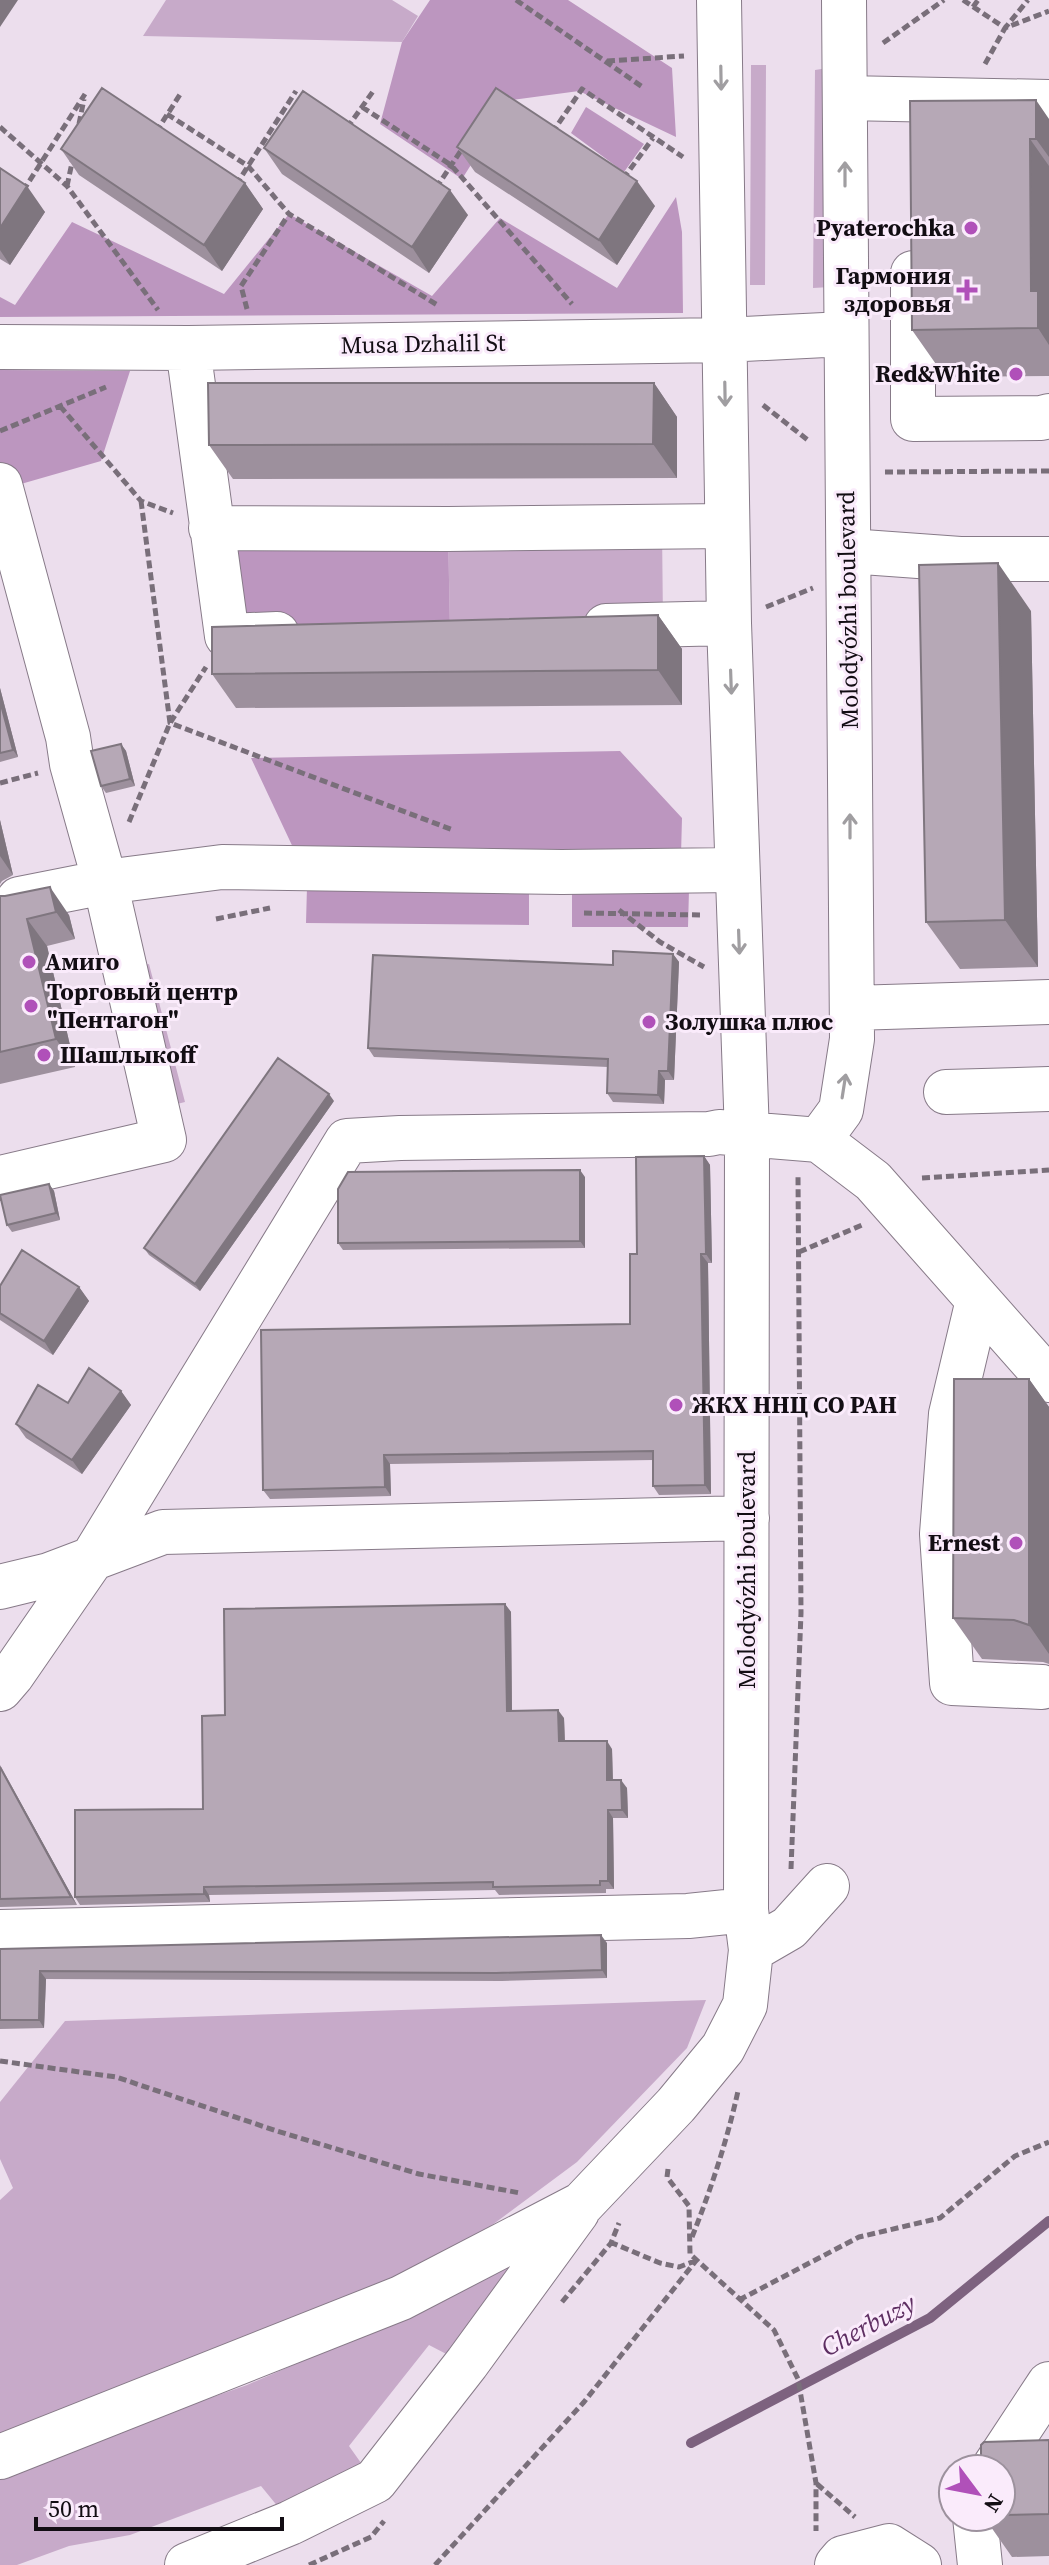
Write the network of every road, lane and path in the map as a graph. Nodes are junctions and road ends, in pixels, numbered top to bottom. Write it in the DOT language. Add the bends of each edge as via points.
graph roads {
  1 [pos="516,0"];
  2 [pos="719,0"];
  3 [pos="844,0"];
  4 [pos="944,0"];
  5 [pos="963,0"];
  6 [pos="978,0"];
  7 [pos="1028,0"];
  8 [pos="973,7"];
  9 [pos="1049,11"];
  10 [pos="1005,28"];
  11 [pos="881,44"];
  12 [pos="684,56"];
  13 [pos="606,61"];
  14 [pos="644,88"];
  15 [pos="374,90"];
  16 [pos="296,91"];
  17 [pos="181,93"];
  18 [pos="845,98"];
  19 [pos="966,100"];
  20 [pos="1049,102"];
  21 [pos="362,107"];
  22 [pos="167,114"];
  23 [pos="79,125"];
  24 [pos="0,127"];
  25 [pos="344,132"];
  26 [pos="154,136"];
  27 [pos="549,137"];
  28 [pos="653,138"];
  29 [pos="469,139"];
  30 [pos="73,155"];
  31 [pos="690,161"];
  32 [pos="41,163"];
  33 [pos="451,165"];
  34 [pos="248,166"];
  35 [pos="620,183"];
  36 [pos="67,186"];
  37 [pos="233,189"];
  38 [pos="433,192"];
  39 [pos="21,196"];
  40 [pos="289,214"];
  41 [pos="913,227"];
  42 [pos="572,304"];
  43 [pos="448,312"];
  44 [pos="248,313"];
  45 [pos="845,334"];
  46 [pos="0,347"];
  47 [pos="188,348"];
  48 [pos="724,358"];
  49 [pos="117,382"];
  50 [pos="60,406"];
  51 [pos="1049,416"];
  52 [pos="846,419"];
  53 [pos="913,419"];
  54 [pos="0,431"];
  55 [pos="847,470"];
  56 [pos="1049,471"];
  57 [pos="141,501"];
  58 [pos="2,503"];
  59 [pos="727,526"];
  60 [pos="211,528"];
  61 [pos="849,551"];
  62 [pos="1049,559"];
  63 [pos="729,623"];
  64 [pos="571,627"];
  65 [pos="314,634"];
  66 [pos="227,636"];
  67 [pos="170,723"];
  68 [pos="129,824"];
  69 [pos="736,870"];
  70 [pos="105,882"];
  71 [pos="19,899"];
  72 [pos="1049,1002"];
  73 [pos="852,1008"];
  74 [pos="1049,1089"];
  75 [pos="946,1092"];
  76 [pos="747,1134"];
  77 [pos="819,1140"];
  78 [pos="1049,1170"];
  79 [pos="0,1178"];
  80 [pos="873,1201"];
  81 [pos="799,1252"];
  82 [pos="978,1300"];
  83 [pos="1049,1380"];
  84 [pos="747,1518"];
  85 [pos="92,1559"];
  86 [pos="0,1587"];
  87 [pos="1042,1687"];
  88 [pos="0,1689"];
  89 [pos="827,1886"];
  90 [pos="748,1930"];
  91 [pos="0,1932"];
  92 [pos="723,2048"];
  93 [pos="0,2061"];
  94 [pos="1049,2142"];
  95 [pos="667,2177"];
  96 [pos="523,2193"];
  97 [pos="582,2204"];
  98 [pos="692,2238"];
  99 [pos="695,2261"];
  100 [pos="739,2300"];
  101 [pos="1049,2384"];
  102 [pos="1037,2420"];
  103 [pos="1007,2453"];
  104 [pos="0,2457"];
  105 [pos="977,2533"];
  106 [pos="827,2551"];
  107 [pos="187,2565"];
  108 [pos="435,2565"];
  109 [pos="919,2565"];
  110 [pos="980,2565"];
  1 -- 13 [label="path"];
  2 -- 48 [label="street, Molodyózhi boulevard, one-way"];
  3 -- 18 [label="street, Molodyózhi boulevard"];
  4 -- 11 [label="path"];
  5 -- 8 [label="path"];
  6 -- 8 [label="path"];
  7 -- 10 [label="path"];
  8 -- 10 [label="path"];
  9 -- 10 [label="path"];
  10 -- 19 [label="path"];
  12 -- 13 [label="path"];
  13 -- 14 [label="path"];
  15 -- 21 [label="path"];
  16 -- 34 [label="path"];
  17 -- 22 [label="path"];
  18 -- 19 [label="street" via="913,115"];
  45 -- 18 [label="street, Molodyózhi boulevard, one-way"];
  19 -- 20 [label="street"];
  21 -- 25 [label="path"];
  21 -- 33 [label="path"];
  22 -- 26 [label="path"];
  22 -- 34 [label="path"];
  23 -- 32 [label="path" via="85,94"];
  24 -- 32 [label="path"];
  27 -- 28 [label="path" via="582,89"];
  28 -- 31 [label="path"];
  28 -- 35 [label="path"];
  29 -- 33 [label="path"];
  30 -- 36 [label="path"];
  32 -- 36 [label="path"];
  32 -- 39 [label="path"];
  33 -- 38 [label="path"];
  33 -- 42 [label="path"];
  34 -- 37 [label="path"];
  34 -- 40 [label="path"];
  36 -- 47 [label="path"];
  40 -- 43 [label="path"];
  40 -- 44 [label="path" via="241,286"];
  41 -- 53 [label="street"];
  45 -- 48 [label="street, Musa Dzhalil St"];
  45 -- 52 [label="street, Molodyózhi boulevard"];
  46 -- 47 [label="street, Musa Dzhalil St"];
  47 -- 48 [label="street, Musa Dzhalil St"];
  47 -- 60 [label="street"];
  48 -- 55 [label="path"];
  48 -- 59 [label="street, Molodyózhi boulevard, one-way"];
  49 -- 50 [label="path"];
  50 -- 54 [label="path"];
  50 -- 57 [label="path"];
  51 -- 53 [label="street"];
  52 -- 53 [label="street"];
  52 -- 55 [label="street, Molodyózhi boulevard"];
  55 -- 56 [label="path"];
  55 -- 61 [label="street, Molodyózhi boulevard"];
  57 -- 60 [label="path"];
  57 -- 67 [label="path"];
  58 -- 70 [label="street"];
  59 -- 60 [label="street"];
  59 -- 63 [label="street, Molodyózhi boulevard"];
  60 -- 66 [label="street"];
  61 -- 62 [label="street"];
  73 -- 61 [label="street, Molodyózhi boulevard, one-way"];
  63 -- 64 [label="street"];
  63 -- 69 [label="street, Molodyózhi boulevard, one-way"];
  65 -- 66 [label="street"];
  66 -- 67 [label="path"];
  67 -- 68 [label="path"];
  69 -- 70 [label="street" via="222,867"];
  69 -- 76 [label="street, Molodyózhi boulevard, one-way"];
  70 -- 71 [label="street"];
  70 -- 79 [label="street" via="164,1140"];
  72 -- 73 [label="street"];
  77 -- 73 [label="street, Molodyózhi boulevard, one-way" via="841,1110"];
  74 -- 75 [label="street"];
  76 -- 77 [label="street"];
  76 -- 84 [label="street, Molodyózhi boulevard"];
  76 -- 85 [label="street" via="347,1141"];
  77 -- 80 [label="street"];
  78 -- 80 [label="path"];
  80 -- 81 [label="path"];
  80 -- 82 [label="street"];
  82 -- 83 [label="street"];
  82 -- 87 [label="street" via="951,1414 942,1534 952,1683"];
  84 -- 85 [label="street" via="163,1532"];
  84 -- 90 [label="street, Molodyózhi boulevard"];
  85 -- 86 [label="street"];
  85 -- 88 [label="street"];
  89 -- 90 [label="street" via="789,1928"];
  90 -- 91 [label="street" via="688,1916"];
  90 -- 92 [label="street, Molodyózhi boulevard" via="745,2005"];
  92 -- 97 [label="street, Molodyózhi boulevard"];
  92 -- 98 [label="path" via="739,2088"];
  93 -- 96 [label="path" via="116,2077 419,2174"];
  94 -- 100 [label="path" via="1015,2156 940,2218 859,2237"];
  95 -- 98 [label="path" via="689,2206"];
  97 -- 99 [label="path" via="611,2243 660,2263 679,2267"];
  97 -- 104 [label="street" via="401,2298"];
  97 -- 107 [label="street" via="375,2481"];
  98 -- 99 [label="path" via="690,2254"];
  99 -- 100 [label="path"];
  99 -- 108 [label="path" via="584,2402"];
  100 -- 106 [label="path" via="774,2330 798,2379"];
  101 -- 102 [label="street"];
  102 -- 103 [label="street"];
  105 -- 110 [label="street"];
  106 -- 109 [label="street" via="843,2558 889,2546"];
}
